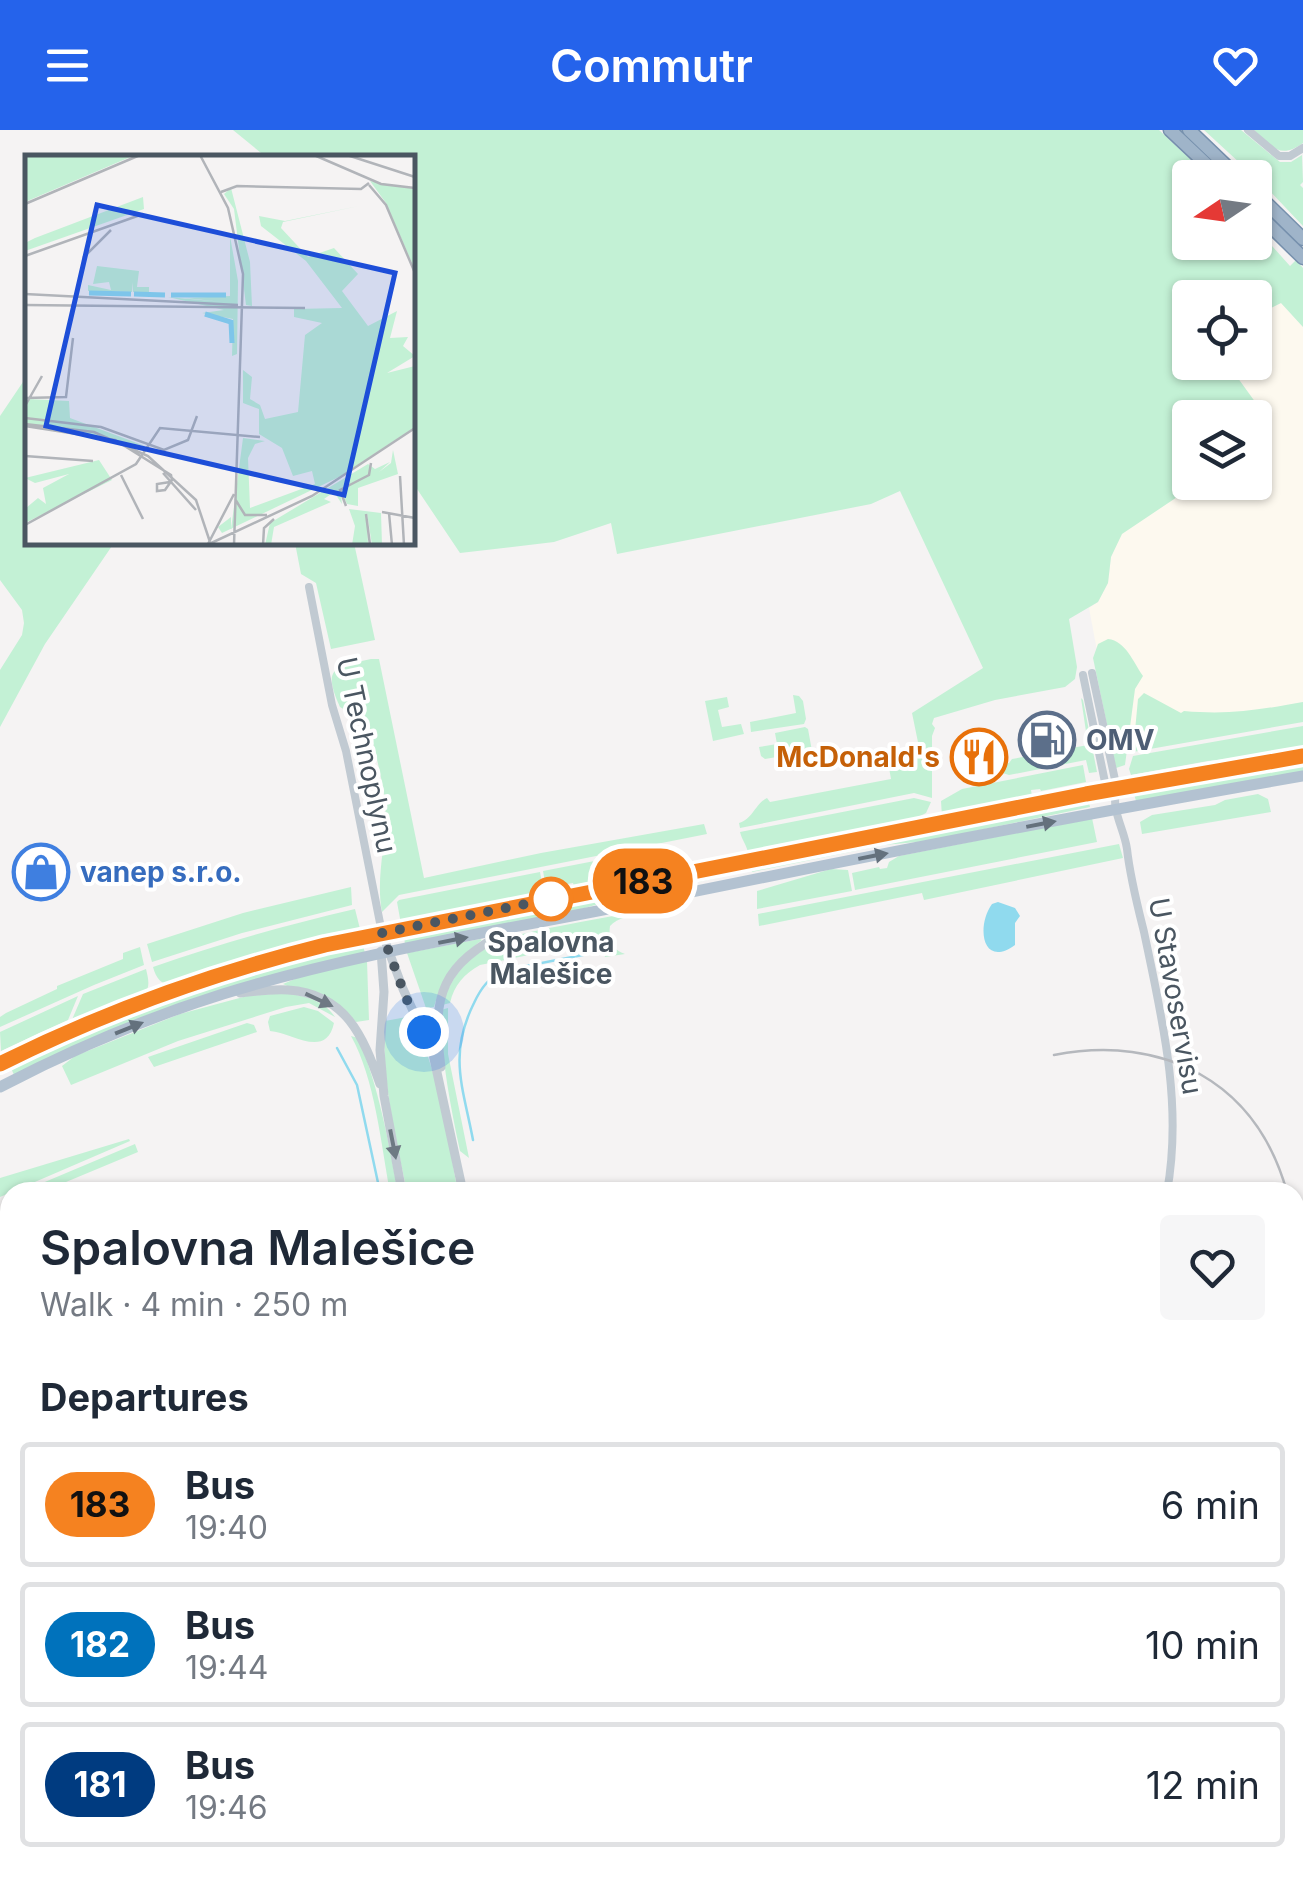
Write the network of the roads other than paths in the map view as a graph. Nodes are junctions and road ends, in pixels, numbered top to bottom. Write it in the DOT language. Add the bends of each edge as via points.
graph roads {
  1 [pos="1170,130"];
  2 [pos="1189,130"];
  3 [pos="1248,130"];
  4 [pos="1303,148"];
  5 [pos="1202,160"];
  6 [pos="1221,160"];
  7 [pos="1272,209"];
  8 [pos="1272,228"];
  9 [pos="1303,240"];
  10 [pos="1303,258"];
  11 [pos="309,587"];
  12 [pos="1087,674"];
  13 [pos="1303,756"];
  14 [pos="1303,776"];
  15 [pos="1113,797"];
  16 [pos="515,927"];
  17 [pos="382,933"];
  18 [pos="386,953"];
  19 [pos="224,994"];
  20 [pos="0,1064"];
  21 [pos="0,1087"];
  22 [pos="384,1096"];
  23 [pos="448,1119"];
  24 [pos="400,1182"];
  25 [pos="461,1182"];
  26 [pos="1168,1182"];
  1 -- 5 [label="highway"];
  2 -- 6 [label="highway"];
  3 -- 4 [label="street" via="1279,156"];
  7 -- 9 [label="highway"];
  8 -- 10 [label="highway"];
  11 -- 17 [label="street, U Technoplynu"];
  12 -- 15 [label="street, U Stavoservisu"];
  13 -- 15 [label="main road"];
  14 -- 15 [label="main road"];
  16 -- 15 [label="main road, one-way"];
  15 -- 17 [label="main road"];
  15 -- 26 [label="street, U Stavoservisu" via="1169,1060 1174,1119"];
  18 -- 16 [label="main road, one-way"];
  16 -- 23 [label="street" via="466,957 439,1000"];
  17 -- 18 [label="street"];
  17 -- 20 [label="main road" via="175,989"];
  18 -- 19 [label="main road"];
  18 -- 22 [label="street"];
  18 -- 23 [label="street" via="430,1045"];
  21 -- 19 [label="main road, one-way" via="114,1034"];
  19 -- 22 [label="street, one-way" via="284,989 331,1004 361,1035"];
  22 -- 24 [label="street, one-way"];
  23 -- 25 [label="street"];
}
